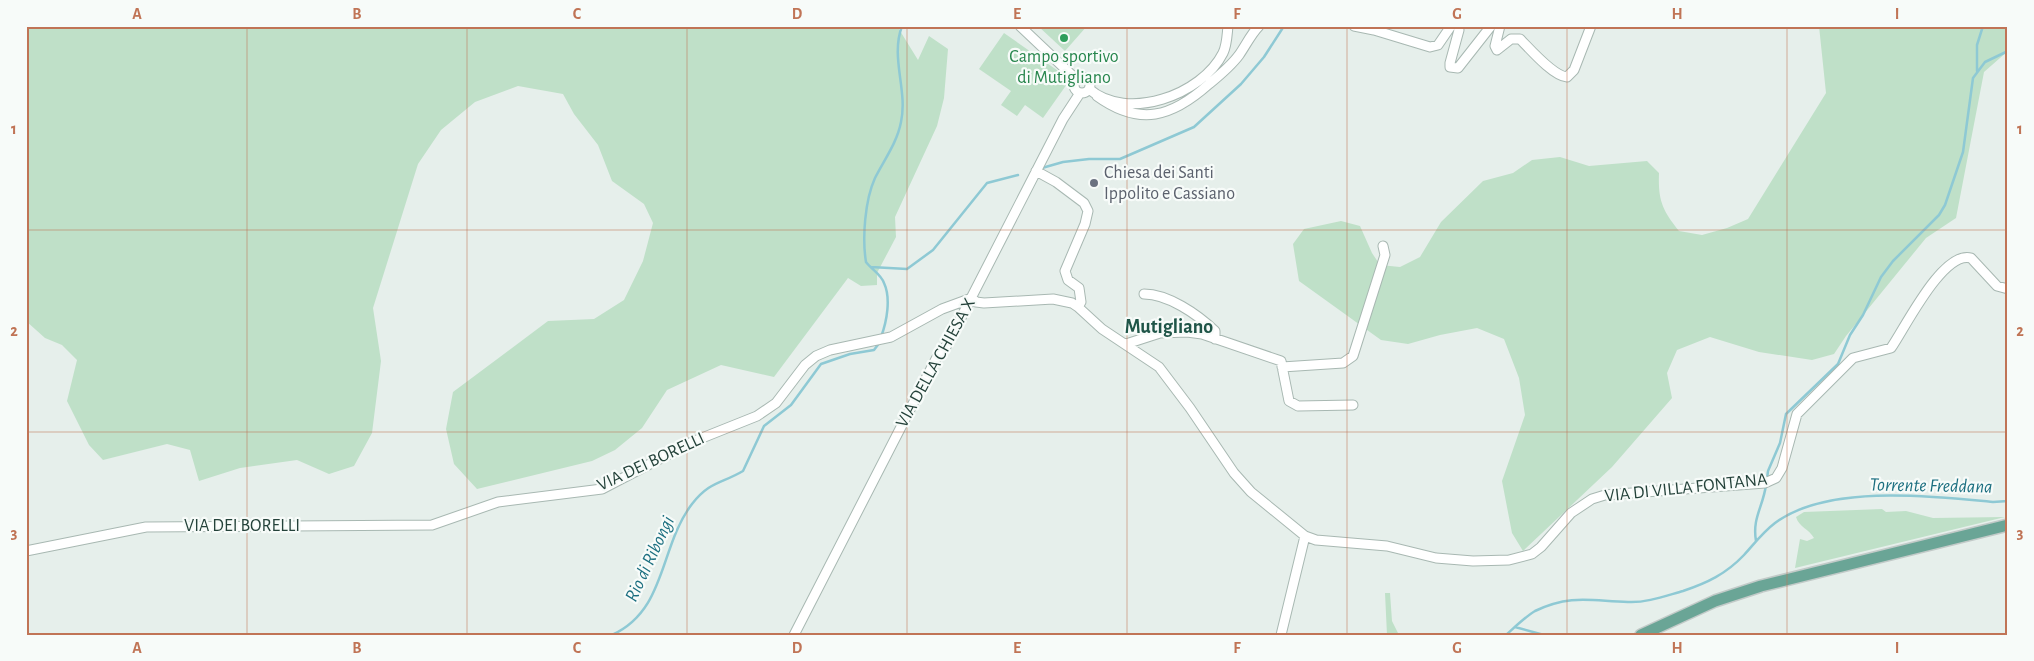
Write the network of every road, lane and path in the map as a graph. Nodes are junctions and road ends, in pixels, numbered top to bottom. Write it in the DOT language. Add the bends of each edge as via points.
graph roads {
  1 [pos="1020,26"];
  2 [pos="1228,26"];
  3 [pos="1259,26"];
  4 [pos="1354,26"];
  5 [pos="1451,26"];
  6 [pos="1458,26"];
  7 [pos="1491,26"];
  8 [pos="1500,26"];
  9 [pos="1591,26"];
  10 [pos="1085,91"];
  11 [pos="1097,96"];
  12 [pos="1036,172"];
  13 [pos="1383,246"];
  14 [pos="2008,289"];
  15 [pos="1144,294"];
  16 [pos="972,298"];
  17 [pos="1078,307"];
  18 [pos="1214,339"];
  19 [pos="1126,344"];
  20 [pos="1282,366"];
  21 [pos="1353,405"];
  22 [pos="2008,525"];
  23 [pos="1305,536"];
  24 [pos="26,551"];
  25 [pos="794,635"];
  26 [pos="1281,635"];
  27 [pos="1640,635"];
  1 -- 10 [label="street" via="1077,80 1086,78 1090,84"];
  2 -- 11 [label="street" via="1224,51 1218,61 1185,91 1158,101 1118,101"];
  3 -- 11 [label="street" via="1227,68 1179,108 1148,116 1134,114 1120,110"];
  4 -- 5 [label="street" via="1430,47 1438,45"];
  6 -- 7 [label="street" via="1450,64 1454,69"];
  8 -- 9 [label="street" via="1497,50 1511,39 1520,39 1562,77 1567,77 1574,70"];
  10 -- 11 [label="street"];
  10 -- 12 [label="street, VIA DELLA CHIESA X" via="1063,119"];
  12 -- 16 [label="street, VIA DELLA CHIESA X"];
  12 -- 17 [label="street" via="1084,203 1088,211 1065,271 1068,280 1078,288 1081,302"];
  13 -- 20 [label="street" via="1385,255 1352,356 1343,363"];
  14 -- 23 [label="street, VIA DI VILLA FONTANA" via="1997,286 1972,258 1961,258 1951,264 1912,312 1891,348 1853,358 1797,414 1782,468 1776,478 1767,483 1605,495 1592,499 1571,513 1532,554 1509,560 1436,558 1387,546 1316,540"];
  15 -- 18 [label="street" via="1166,298 1208,324 1215,330"];
  16 -- 17 [label="street, VIA DI VILLA FONTANA" via="984,303 1053,299"];
  16 -- 24 [label="street, VIA DEI BORELLI" via="942,309 887,338 816,356 804,366 776,403 757,416 692,442 602,489 498,502 432,525 146,527"];
  16 -- 25 [label="street, VIA DELLA CHIESA X" via="947,346 937,357"];
  17 -- 19 [label="street, VIA DI VILLA FONTANA"];
  18 -- 19 [label="street" via="1202,334 1169,332"];
  18 -- 20 [label="street" via="1281,361"];
  19 -- 23 [label="street, VIA DI VILLA FONTANA" via="1167,376 1234,473 1251,492"];
  20 -- 21 [label="street" via="1289,401 1298,406"];
  22 -- 27 [label="main road" via="1761,586 1715,601"];
  23 -- 26 [label="street"];
}
